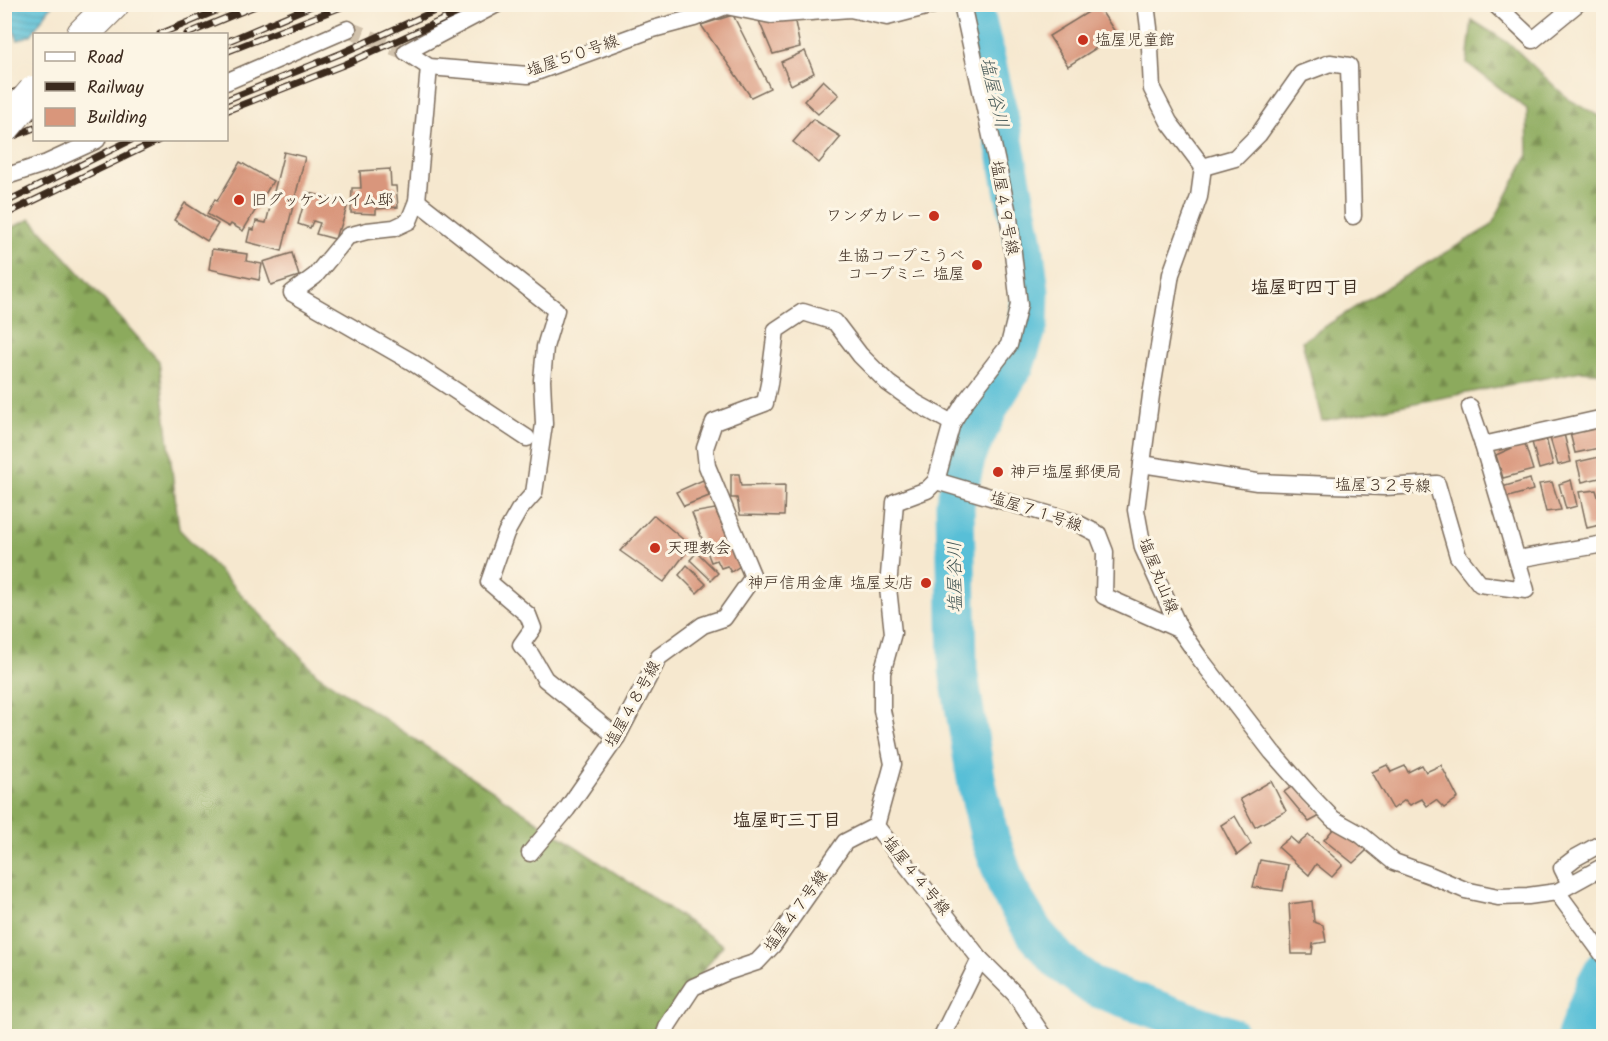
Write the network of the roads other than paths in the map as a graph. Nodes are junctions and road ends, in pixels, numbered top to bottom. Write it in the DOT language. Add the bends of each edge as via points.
graph roads {
  1 [pos="113,4"];
  2 [pos="497,4"];
  3 [pos="937,4"];
  4 [pos="962,4"];
  5 [pos="1146,4"];
  6 [pos="1495,4"];
  7 [pos="1577,4"];
  8 [pos="348,29"];
  9 [pos="84,33"];
  10 [pos="429,67"];
  11 [pos="228,81"];
  12 [pos="33,93"];
  13 [pos="4,127"];
  14 [pos="95,141"];
  15 [pos="1203,167"];
  16 [pos="4,177"];
  17 [pos="417,201"];
  18 [pos="1353,216"];
  19 [pos="1470,407"];
  20 [pos="1604,418"];
  21 [pos="952,423"];
  22 [pos="527,438"];
  23 [pos="1483,445"];
  24 [pos="1142,464"];
  25 [pos="940,482"];
  26 [pos="1604,544"];
  27 [pos="1517,559"];
  28 [pos="1180,630"];
  29 [pos="617,737"];
  30 [pos="876,826"];
  31 [pos="1604,842"];
  32 [pos="530,853"];
  33 [pos="1604,866"];
  34 [pos="1564,888"];
  35 [pos="1602,954"];
  36 [pos="980,959"];
  37 [pos="664,1036"];
  38 [pos="942,1036"];
  39 [pos="1043,1036"];
  1 -- 9 [label="highway"];
  2 -- 10 [label="street" via="406,52"];
  3 -- 10 [label="street, 塩屋５０号線" via="887,17 850,9 771,15 726,6 528,75"];
  4 -- 21 [label="street, 塩屋４９号線" via="1008,218 1019,305 1009,345"];
  5 -- 15 [label="street" via="1152,89 1169,122"];
  6 -- 7 [label="street" via="1533,40"];
  8 -- 11 [label="street"];
  10 -- 17 [label="street"];
  12 -- 13 [label="highway, bridge"];
  14 -- 16 [label="street"];
  15 -- 18 [label="street" via="1234,158 1259,134 1301,74 1330,63 1349,66"];
  15 -- 24 [label="street, 塩屋丸山線" via="1199,197 1171,274"];
  17 -- 22 [label="street" via="409,221 394,228 348,236 315,276 292,293 412,362"];
  17 -- 29 [label="street" via="556,310 545,347 544,424 534,493 506,533 489,582 528,615 533,628 521,645 545,679"];
  19 -- 23 [label="street, 塩屋３２号線"];
  20 -- 23 [label="street"];
  21 -- 25 [label="street"];
  21 -- 29 [label="street, 塩屋４８号線" via="888,383 835,322 803,312 776,330 765,403 714,422 705,448 707,466 753,577 724,618 703,625 659,657"];
  23 -- 27 [label="street, 塩屋３２号線"];
  24 -- 27 [label="street, 塩屋３２号線" via="1257,482 1384,487 1437,484 1458,556 1480,584 1526,590"];
  24 -- 28 [label="street, 塩屋丸山線" via="1136,510 1143,548"];
  25 -- 28 [label="street, 塩屋７１号線" via="1075,522 1098,534 1105,552 1104,596"];
  25 -- 30 [label="street, 塩屋４４号線" via="895,502 888,588 893,633 882,673 882,710 893,764"];
  26 -- 27 [label="street"];
  28 -- 34 [label="street, 塩屋丸山線" via="1272,752 1332,819 1360,834 1394,862 1465,890 1498,897 1528,896"];
  29 -- 32 [label="street, 塩屋４８号線" via="567,809"];
  30 -- 36 [label="street, 塩屋４４号線"];
  30 -- 37 [label="street, 塩屋４７号線" via="845,842 757,962 693,987"];
  31 -- 34 [label="street" via="1562,868"];
  33 -- 34 [label="street, 塩屋丸山線"];
  34 -- 35 [label="street"];
  36 -- 38 [label="street"];
  36 -- 39 [label="street, 塩屋４４号線" via="1015,994"];
}
